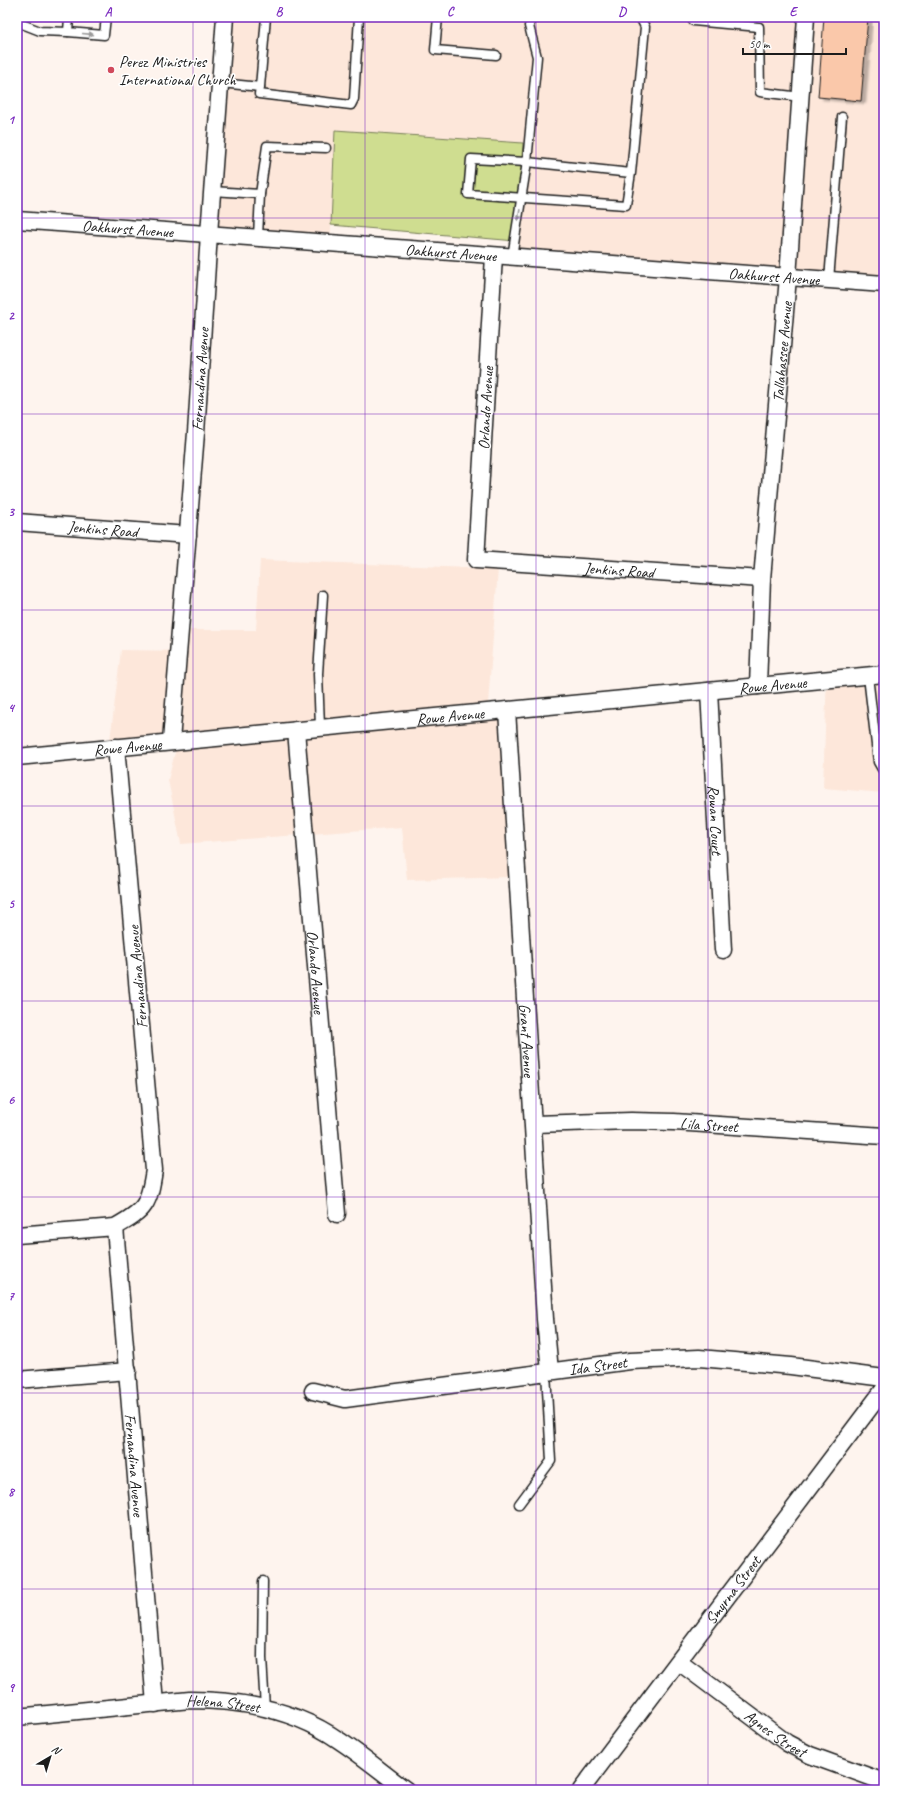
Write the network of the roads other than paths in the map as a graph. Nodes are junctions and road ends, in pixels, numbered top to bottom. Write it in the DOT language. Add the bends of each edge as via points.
graph roads {
  1 [pos="69,17"];
  2 [pos="106,17"];
  3 [pos="225,17"];
  4 [pos="266,17"];
  5 [pos="359,17"];
  6 [pos="438,17"];
  7 [pos="531,17"];
  8 [pos="640,17"];
  9 [pos="694,17"];
  10 [pos="806,17"];
  11 [pos="17,22"];
  12 [pos="68,32"];
  13 [pos="496,55"];
  14 [pos="220,82"];
  15 [pos="260,87"];
  16 [pos="801,97"];
  17 [pos="842,117"];
  18 [pos="326,148"];
  19 [pos="527,162"];
  20 [pos="631,173"];
  21 [pos="212,191"];
  22 [pos="260,194"];
  23 [pos="522,197"];
  24 [pos="17,220"];
  25 [pos="209,234"];
  26 [pos="258,237"];
  27 [pos="494,256"];
  28 [pos="512,257"];
  29 [pos="788,277"];
  30 [pos="830,280"];
  31 [pos="884,284"];
  32 [pos="17,522"];
  33 [pos="188,535"];
  34 [pos="476,560"];
  35 [pos="762,579"];
  36 [pos="323,595"];
  37 [pos="884,674"];
  38 [pos="868,676"];
  39 [pos="758,686"];
  40 [pos="709,691"];
  41 [pos="506,710"];
  42 [pos="320,728"];
  43 [pos="296,730"];
  44 [pos="171,741"];
  45 [pos="116,747"];
  46 [pos="17,757"];
  47 [pos="884,770"];
  48 [pos="723,950"];
  49 [pos="534,1124"];
  50 [pos="884,1136"];
  51 [pos="337,1214"];
  52 [pos="115,1227"];
  53 [pos="17,1235"];
  54 [pos="128,1371"];
  55 [pos="548,1371"];
  56 [pos="884,1378"];
  57 [pos="17,1380"];
  58 [pos="884,1389"];
  59 [pos="313,1391"];
  60 [pos="519,1504"];
  61 [pos="263,1581"];
  62 [pos="679,1662"];
  63 [pos="155,1704"];
  64 [pos="266,1708"];
  65 [pos="17,1717"];
  66 [pos="884,1782"];
  67 [pos="406,1790"];
  68 [pos="581,1790"];
  1 -- 12 [label="lane"];
  12 -- 2 [label="lane, one-way" via="104,35"];
  3 -- 14 [label="street, Fernandina Avenue"];
  4 -- 15 [label="lane"];
  5 -- 15 [label="lane" via="354,99 351,105 259,94"];
  6 -- 13 [label="lane" via="435,50"];
  7 -- 19 [label="lane" via="529,26 537,58"];
  8 -- 20 [label="lane" via="644,27"];
  9 -- 16 [label="lane" via="693,21 759,27 760,92"];
  10 -- 16 [label="street, Tallahassee Avenue"];
  11 -- 12 [label="lane" via="40,31"];
  14 -- 15 [label="lane"];
  14 -- 21 [label="street, Fernandina Avenue"];
  16 -- 29 [label="street, Tallahassee Avenue"];
  17 -- 30 [label="lane"];
  18 -- 22 [label="lane" via="267,146"];
  19 -- 20 [label="lane"];
  19 -- 23 [label="lane"];
  19 -- 23 [label="lane" via="471,159 468,194"];
  20 -- 23 [label="lane" via="626,205"];
  21 -- 22 [label="lane"];
  21 -- 25 [label="street, Fernandina Avenue"];
  22 -- 26 [label="lane"];
  23 -- 28 [label="lane, one-way"];
  24 -- 25 [label="street, Oakhurst Avenue"];
  25 -- 26 [label="street, Oakhurst Avenue"];
  25 -- 33 [label="street, Fernandina Avenue"];
  26 -- 27 [label="street, Oakhurst Avenue"];
  27 -- 28 [label="street, Oakhurst Avenue"];
  27 -- 34 [label="street, Orlando Avenue"];
  28 -- 29 [label="street, Oakhurst Avenue"];
  29 -- 30 [label="street, Oakhurst Avenue"];
  29 -- 35 [label="street, Tallahassee Avenue"];
  30 -- 31 [label="street, Oakhurst Avenue"];
  32 -- 33 [label="street, Jenkins Road"];
  33 -- 44 [label="street, Fernandina Avenue"];
  34 -- 35 [label="street, Jenkins Road"];
  35 -- 39 [label="street, Tallahassee Avenue"];
  36 -- 42 [label="lane" via="318,674"];
  37 -- 38 [label="street, Rowe Avenue"];
  38 -- 39 [label="street, Rowe Avenue"];
  38 -- 47 [label="lane" via="878,762"];
  39 -- 40 [label="street, Rowe Avenue"];
  40 -- 41 [label="street, Rowe Avenue"];
  40 -- 48 [label="street, Rowan Court"];
  41 -- 42 [label="street, Rowe Avenue"];
  41 -- 49 [label="street, Grant Avenue"];
  42 -- 43 [label="street, Rowe Avenue"];
  43 -- 44 [label="street, Rowe Avenue"];
  43 -- 51 [label="street, Orlando Avenue"];
  44 -- 45 [label="street, Rowe Avenue"];
  45 -- 46 [label="street, Rowe Avenue"];
  45 -- 52 [label="street, Fernandina Avenue" via="154,1170 145,1206"];
  49 -- 50 [label="street, Lila Street" via="674,1122"];
  49 -- 55 [label="street, Grant Avenue"];
  52 -- 53 [label="street"];
  52 -- 54 [label="street, Fernandina Avenue"];
  54 -- 57 [label="street"];
  54 -- 63 [label="street, Fernandina Avenue"];
  55 -- 56 [label="street, Ida Street" via="630,1361 699,1358"];
  55 -- 59 [label="street, Ida Street" via="345,1399"];
  55 -- 60 [label="lane" via="551,1461"];
  58 -- 62 [label="street, Smyrna Street"];
  61 -- 64 [label="lane" via="262,1658"];
  62 -- 66 [label="street, Agnes Street" via="787,1744"];
  62 -- 68 [label="street, Smyrna Street"];
  63 -- 64 [label="street, Helena Street" via="209,1700 246,1703"];
  63 -- 65 [label="street, Helena Street"];
  64 -- 67 [label="street, Helena Street" via="294,1717 340,1740"];
}
